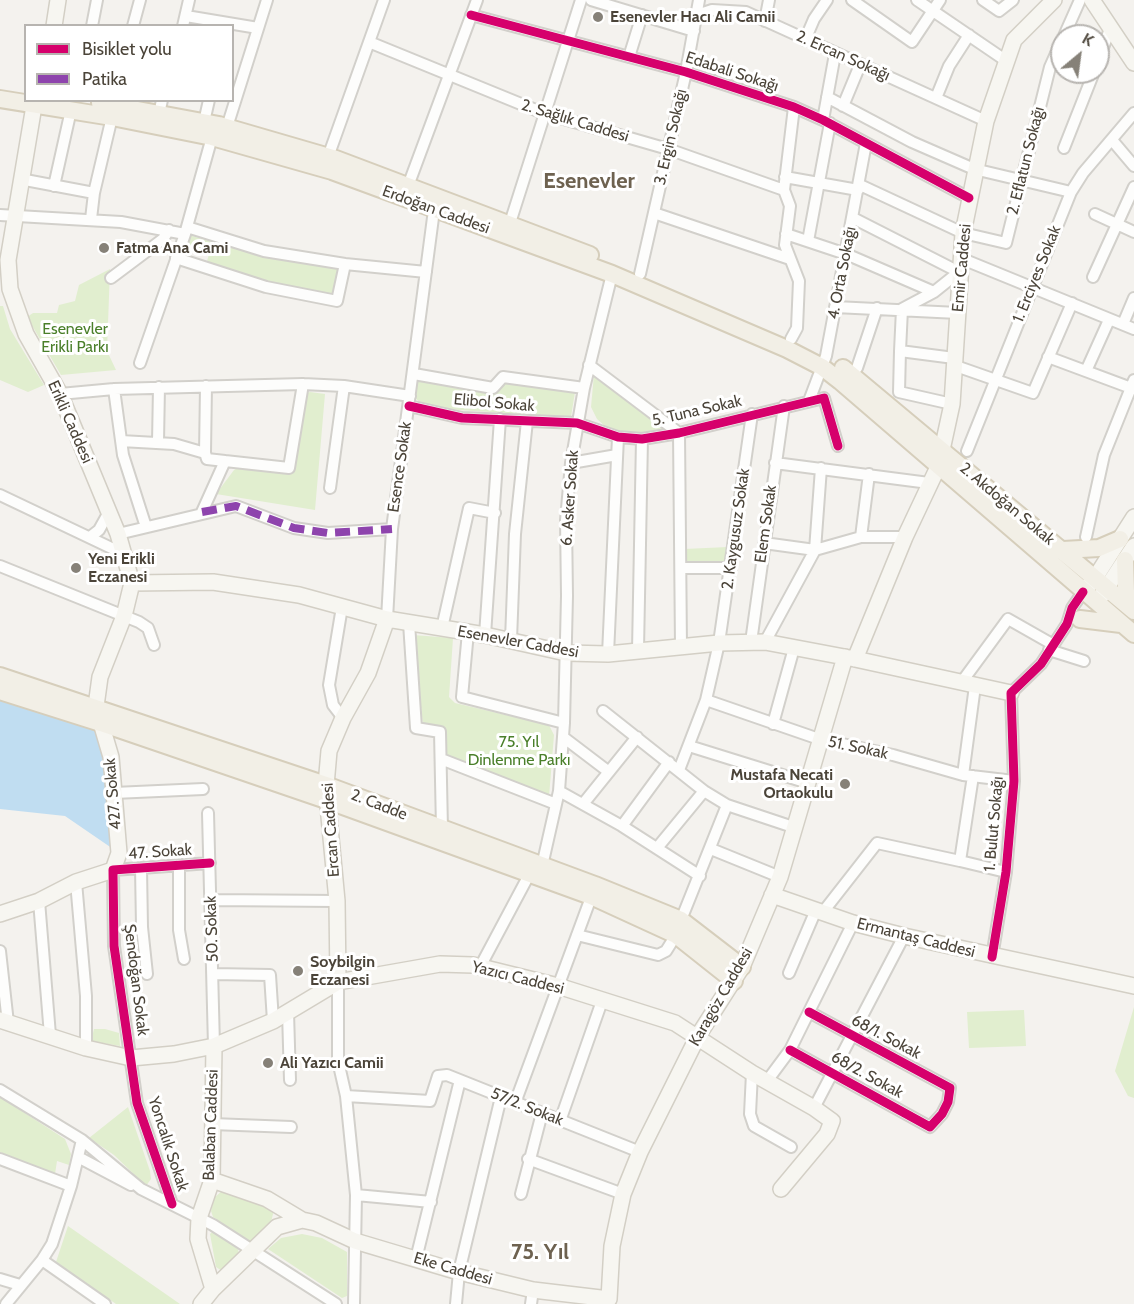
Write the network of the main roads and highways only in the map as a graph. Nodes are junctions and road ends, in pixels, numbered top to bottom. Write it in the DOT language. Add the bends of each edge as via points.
graph roads {
  1 [pos="58,0"];
  2 [pos="1054,0"];
  3 [pos="1099,4"];
  4 [pos="54,24"];
  5 [pos="1133,59"];
  6 [pos="0,88"];
  7 [pos="24,97"];
  8 [pos="0,99"];
  9 [pos="24,99"];
  10 [pos="31,102"];
  11 [pos="53,102"];
  12 [pos="75,105"];
  13 [pos="114,107"];
  14 [pos="160,107"];
  15 [pos="208,129"];
  16 [pos="7,215"];
  17 [pos="608,267"];
  18 [pos="5,290"];
  19 [pos="824,362"];
  20 [pos="940,458"];
  21 [pos="1134,517"];
  22 [pos="1127,550"];
  23 [pos="1068,554"];
  24 [pos="132,583"];
  25 [pos="1102,583"];
  26 [pos="1083,592"];
  27 [pos="1096,603"];
  28 [pos="1133,610"];
  29 [pos="387,619"];
  30 [pos="1074,622"];
  31 [pos="1128,629"];
  32 [pos="850,658"];
  33 [pos="0,676"];
  34 [pos="0,691"];
  35 [pos="1011,693"];
  36 [pos="96,706"];
  37 [pos="101,723"];
  38 [pos="328,793"];
  39 [pos="536,870"];
  40 [pos="772,895"];
  41 [pos="0,914"];
  42 [pos="738,974"];
  43 [pos="338,982"];
  44 [pos="1134,986"];
  45 [pos="4,1022"];
  46 [pos="698,1036"];
  47 [pos="214,1046"];
  48 [pos="212,1180"];
  49 [pos="781,1189"];
  50 [pos="302,1220"];
  51 [pos="213,1289"];
  52 [pos="532,1297"];
  53 [pos="609,1299"];
  54 [pos="585,1300"];
  55 [pos="201,1304"];
  1 -- 4 [label="main road"];
  2 -- 20 [label="main road, Emir Caddesi" via="1014,40 974,169 960,265 952,404"];
  3 -- 5 [label="main road" via="1110,29"];
  6 -- 7 [label="main road"];
  8 -- 9 [label="main road"];
  10 -- 16 [label="main road, Erikli Caddesi" via="20,179"];
  11 -- 12 [label="main road, Erdoğan Caddesi"];
  12 -- 13 [label="main road, Erdoğan Caddesi"];
  13 -- 14 [label="main road, Erdoğan Caddesi"];
  13 -- 15 [label="main road, Erdoğan Caddesi"];
  14 -- 15 [label="main road, Erdoğan Caddesi"];
  15 -- 17 [label="main road, Erdoğan Caddesi"];
  15 -- 17 [label="main road, Erdoğan Caddesi" via="227,127 328,157 510,223"];
  16 -- 18 [label="main road, Erikli Caddesi"];
  17 -- 19 [label="main road, Erdoğan Caddesi"];
  17 -- 19 [label="main road" via="640,274 791,339"];
  18 -- 24 [label="main road, Erikli Caddesi" via="60,394 118,534"];
  19 -- 20 [label="main road"];
  20 -- 23 [label="main road, 2. Akdoğan Sokak"];
  20 -- 26 [label="main road"];
  20 -- 32 [label="main road, Emir Caddesi"];
  21 -- 22 [label="main road"];
  22 -- 23 [label="main road" via="1099,548"];
  22 -- 25 [label="main road"];
  22 -- 25 [label="main road"];
  22 -- 28 [label="main road" via="1126,592"];
  23 -- 25 [label="main road, 2. Akdoğan Sokak"];
  24 -- 29 [label="main road, Esenevler Caddesi" via="213,582 299,595"];
  24 -- 36 [label="main road, Erikli Caddesi" via="124,616 100,677"];
  25 -- 26 [label="main road"];
  25 -- 27 [label="main road"];
  25 -- 28 [label="main road, 2. Akdoğan Sokak"];
  26 -- 27 [label="main road"];
  27 -- 31 [label="main road"];
  29 -- 32 [label="main road, Esenevler Caddesi" via="566,653 608,654 758,642"];
  29 -- 38 [label="main road, Ercan Caddesi" via="368,673 329,751"];
  30 -- 31 [label="main road"];
  32 -- 35 [label="main road, Esenevler Caddesi"];
  32 -- 40 [label="main road, Karagöz Caddesi" via="819,739 796,828"];
  33 -- 36 [label="main road, 2. Cadde"];
  34 -- 37 [label="main road, 2. Cadde"];
  36 -- 37 [label="main road, 427. Sokak"];
  36 -- 38 [label="main road, 2. Cadde"];
  37 -- 38 [label="main road, 2. Cadde"];
  37 -- 41 [label="main road, 427. Sokak" via="111,758 114,793 118,853 112,870"];
  38 -- 39 [label="main road, 2. Cadde"];
  38 -- 39 [label="main road, 2. Cadde" via="442,829"];
  38 -- 43 [label="main road, Ercan Caddesi" via="337,901"];
  39 -- 42 [label="main road, 2. Cadde" via="678,927"];
  40 -- 42 [label="main road, Karagöz Caddesi"];
  40 -- 44 [label="main road, Ermantaş Caddesi" via="904,936"];
  42 -- 46 [label="main road, Karagöz Caddesi"];
  43 -- 46 [label="main road, Yazıcı Caddesi" via="440,964 480,967 558,986 675,1023"];
  43 -- 47 [label="main road, Yazıcı Caddesi" via="273,1021"];
  45 -- 47 [label="main road, Yazıcı Caddesi" via="131,1058"];
  46 -- 49 [label="main road, Yazıcı Caddesi" via="832,1121 827,1134"];
  46 -- 53 [label="main road, Karagöz Caddesi" via="623,1194 612,1246"];
  47 -- 48 [label="main road, Balaban Caddesi"];
  48 -- 50 [label="main road, Eke Caddesi" via="267,1199"];
  48 -- 51 [label="main road, Balaban Caddesi" via="199,1218 198,1239"];
  50 -- 51 [label="main road" via="277,1227"];
  50 -- 52 [label="main road, Eke Caddesi"];
  51 -- 55 [label="main road"];
  52 -- 54 [label="main road, Eke Caddesi"];
  53 -- 54 [label="main road, Eke Caddesi"];
}
